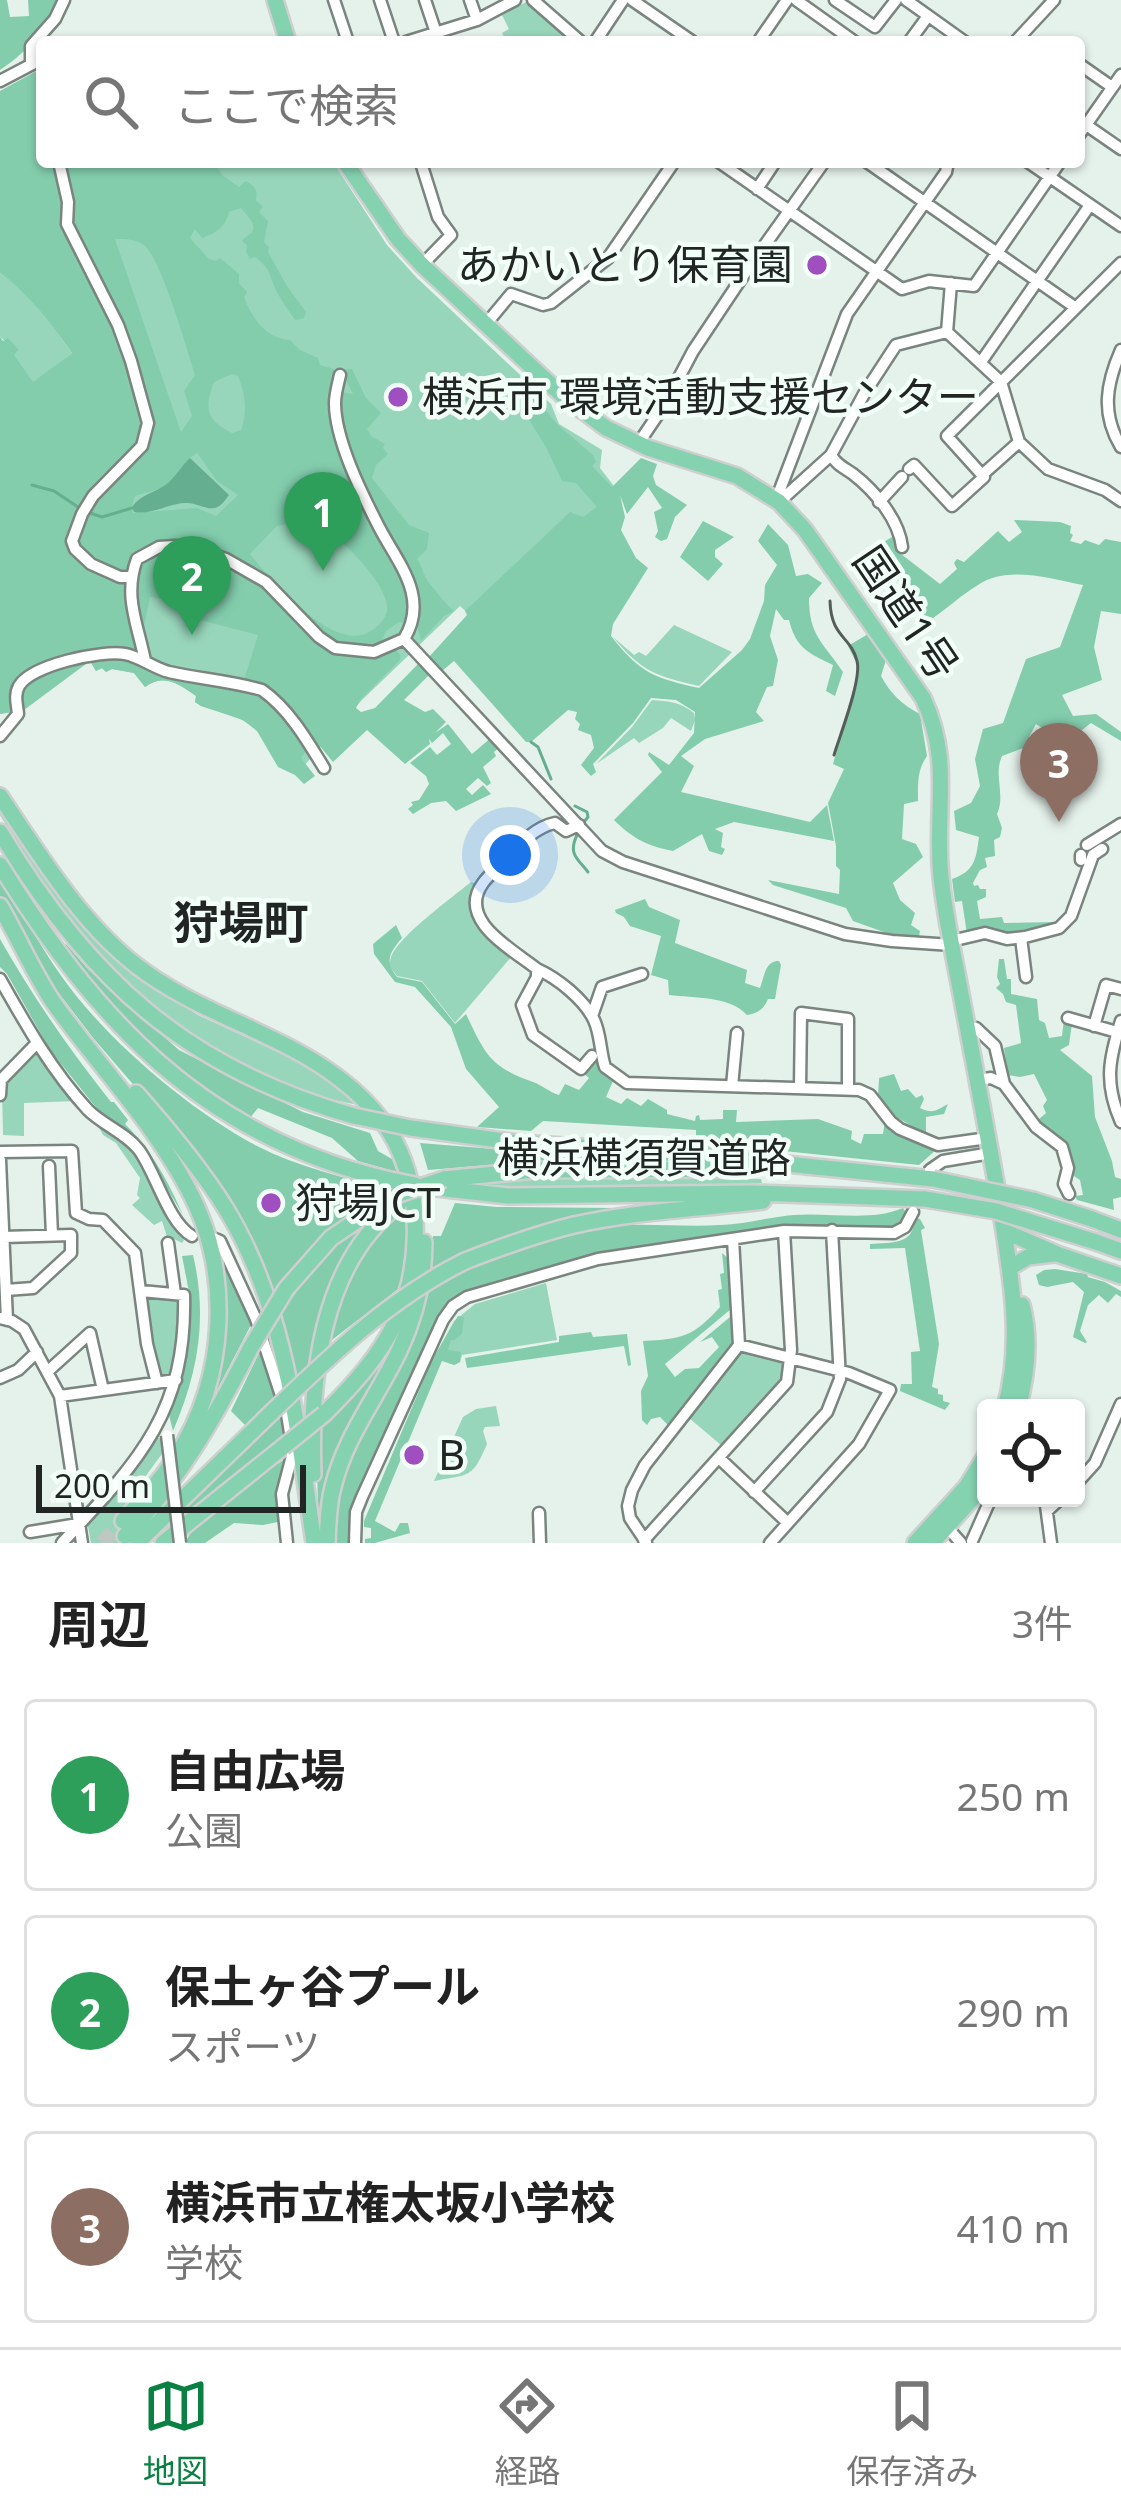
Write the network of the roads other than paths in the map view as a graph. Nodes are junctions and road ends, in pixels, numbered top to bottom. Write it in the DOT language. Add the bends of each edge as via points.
graph roads {
  1 [pos="64,0"];
  2 [pos="275,0"];
  3 [pos="334,0"];
  4 [pos="380,0"];
  5 [pos="425,0"];
  6 [pos="470,0"];
  7 [pos="515,0"];
  8 [pos="533,0"];
  9 [pos="623,0"];
  10 [pos="632,0"];
  11 [pos="787,0"];
  12 [pos="796,0"];
  13 [pos="836,0"];
  14 [pos="896,0"];
  15 [pos="1054,0"];
  16 [pos="915,2"];
  17 [pos="928,16"];
  18 [pos="477,20"];
  19 [pos="436,33"];
  20 [pos="40,36"];
  21 [pos="286,36"];
  22 [pos="346,36"];
  23 [pos="392,36"];
  24 [pos="426,36"];
  25 [pos="574,36"];
  26 [pos="599,36"];
  27 [pos="683,36"];
  28 [pos="762,36"];
  29 [pos="847,36"];
  30 [pos="913,36"];
  31 [pos="956,36"];
  32 [pos="1021,36"];
  33 [pos="36,61"];
  34 [pos="1085,69"];
  35 [pos="1121,75"];
  36 [pos="0,81"];
  37 [pos="1110,89"];
  38 [pos="1121,99"];
  39 [pos="1085,123"];
  40 [pos="1085,129"];
  41 [pos="1121,149"];
  42 [pos="60,168"];
  43 [pos="349,168"];
  44 [pos="423,168"];
  45 [pos="670,168"];
  46 [pos="729,168"];
  47 [pos="771,168"];
  48 [pos="820,168"];
  49 [pos="876,168"];
  50 [pos="947,168"];
  51 [pos="1037,168"];
  52 [pos="1056,168"];
  53 [pos="1050,177"];
  54 [pos="757,189"];
  55 [pos="925,202"];
  56 [pos="1090,205"];
  57 [pos="790,212"];
  58 [pos="1121,226"];
  59 [pos="997,253"];
  60 [pos="1121,263"];
  61 [pos="422,265"];
  62 [pos="877,271"];
  63 [pos="1037,280"];
  64 [pos="951,284"];
  65 [pos="1076,308"];
  66 [pos="486,324"];
  67 [pos="947,332"];
  68 [pos="1121,350"];
  69 [pos="981,362"];
  70 [pos="340,375"];
  71 [pos="1001,382"];
  72 [pos="1019,442"];
  73 [pos="638,444"];
  74 [pos="1121,447"];
  75 [pos="830,455"];
  76 [pos="982,475"];
  77 [pos="778,501"];
  78 [pos="879,502"];
  79 [pos="1121,502"];
  80 [pos="902,547"];
  81 [pos="130,577"];
  82 [pos="404,639"];
  83 [pos="145,662"];
  84 [pos="0,736"];
  85 [pos="324,767"];
  86 [pos="0,796"];
  87 [pos="1121,824"];
  88 [pos="579,825"];
  89 [pos="0,832"];
  90 [pos="1102,849"];
  91 [pos="1084,860"];
  92 [pos="0,865"];
  93 [pos="0,906"];
  94 [pos="15,932"];
  95 [pos="1021,938"];
  96 [pos="952,943"];
  97 [pos="537,969"];
  98 [pos="642,974"];
  99 [pos="1026,977"];
  100 [pos="0,979"];
  101 [pos="1121,989"];
  102 [pos="4,993"];
  103 [pos="592,1016"];
  104 [pos="1068,1018"];
  105 [pos="1094,1026"];
  106 [pos="1119,1026"];
  107 [pos="968,1029"];
  108 [pos="737,1033"];
  109 [pos="37,1043"];
  110 [pos="592,1057"];
  111 [pos="0,1080"];
  112 [pos="978,1080"];
  113 [pos="1004,1084"];
  114 [pos="732,1086"];
  115 [pos="800,1088"];
  116 [pos="853,1089"];
  117 [pos="0,1095"];
  118 [pos="1121,1121"];
  119 [pos="985,1144"];
  120 [pos="0,1156"];
  121 [pos="49,1166"];
  122 [pos="820,1168"];
  123 [pos="407,1169"];
  124 [pos="931,1174"];
  125 [pos="393,1193"];
  126 [pos="820,1194"];
  127 [pos="1069,1194"];
  128 [pos="913,1212"];
  129 [pos="832,1230"];
  130 [pos="1121,1230"];
  131 [pos="784,1231"];
  132 [pos="1004,1231"];
  133 [pos="52,1235"];
  134 [pos="192,1236"];
  135 [pos="4,1237"];
  136 [pos="210,1237"];
  137 [pos="733,1239"];
  138 [pos="168,1244"];
  139 [pos="1121,1251"];
  140 [pos="1057,1254"];
  141 [pos="1009,1261"];
  142 [pos="1121,1276"];
  143 [pos="6,1290"];
  144 [pos="141,1291"];
  145 [pos="175,1294"];
  146 [pos="4,1319"];
  147 [pos="740,1345"];
  148 [pos="37,1352"];
  149 [pos="791,1359"];
  150 [pos="840,1371"];
  151 [pos="47,1372"];
  152 [pos="0,1378"];
  153 [pos="176,1380"];
  154 [pos="157,1382"];
  155 [pos="104,1390"];
  156 [pos="60,1396"];
  157 [pos="1007,1399"];
  158 [pos="1020,1399"];
  159 [pos="1121,1404"];
  160 [pos="163,1430"];
  161 [pos="1104,1446"];
  162 [pos="1121,1452"];
  163 [pos="719,1458"];
  164 [pos="977,1470"];
  165 [pos="1085,1474"];
  166 [pos="754,1492"];
  167 [pos="977,1492"];
  168 [pos="986,1507"];
  169 [pos="1046,1507"];
  170 [pos="539,1513"];
  171 [pos="788,1523"];
  172 [pos="78,1525"];
  173 [pos="947,1527"];
  174 [pos="30,1532"];
  175 [pos="128,1533"];
  176 [pos="646,1542"];
  177 [pos="967,1542"];
  178 [pos="62,1543"];
  179 [pos="82,1543"];
  180 [pos="163,1543"];
  181 [pos="180,1543"];
  182 [pos="287,1543"];
  183 [pos="314,1543"];
  184 [pos="327,1543"];
  185 [pos="355,1543"];
  186 [pos="540,1543"];
  187 [pos="770,1543"];
  188 [pos="915,1543"];
  189 [pos="932,1543"];
  190 [pos="1051,1543"];
  1 -- 20 [label="street"];
  2 -- 21 [label="highway"];
  3 -- 22 [label="street"];
  4 -- 23 [label="street"];
  5 -- 19 [label="street"];
  6 -- 18 [label="street"];
  7 -- 18 [label="street"];
  8 -- 25 [label="street"];
  9 -- 26 [label="street"];
  10 -- 27 [label="street"];
  11 -- 28 [label="street"];
  12 -- 29 [label="street"];
  13 -- 14 [label="street" via="875,27"];
  15 -- 32 [label="street"];
  16 -- 17 [label="street"];
  17 -- 30 [label="street"];
  17 -- 31 [label="street"];
  18 -- 19 [label="street"];
  19 -- 24 [label="street"];
  33 -- 36 [label="street"];
  34 -- 37 [label="street"];
  35 -- 37 [label="street"];
  37 -- 38 [label="street"];
  37 -- 39 [label="street"];
  40 -- 41 [label="street"];
  42 -- 81 [label="street" via="67,224 118,325 148,423 142,446 93,496 72,541 91,564"];
  43 -- 61 [label="highway, 国道1号"];
  44 -- 61 [label="street" via="451,235"];
  45 -- 66 [label="street" via="599,268 551,303 511,294"];
  46 -- 54 [label="street"];
  47 -- 54 [label="street"];
  48 -- 57 [label="street"];
  49 -- 55 [label="street"];
  50 -- 55 [label="street"];
  51 -- 53 [label="street"];
  52 -- 53 [label="street"];
  53 -- 56 [label="street"];
  53 -- 59 [label="street"];
  54 -- 57 [label="street"];
  55 -- 59 [label="street"];
  55 -- 62 [label="street"];
  56 -- 58 [label="street"];
  56 -- 63 [label="street"];
  57 -- 62 [label="street"];
  57 -- 73 [label="street"];
  59 -- 63 [label="street"];
  59 -- 64 [label="street" via="974,286"];
  60 -- 65 [label="street"];
  61 -- 66 [label="highway, 国道1号"];
  62 -- 64 [label="street" via="902,289 929,280"];
  62 -- 77 [label="street" via="847,314"];
  63 -- 65 [label="street"];
  63 -- 69 [label="street"];
  64 -- 67 [label="street"];
  65 -- 71 [label="street"];
  66 -- 73 [label="highway, 国道1号" via="573,405"];
  67 -- 69 [label="street"];
  67 -- 75 [label="street" via="896,345"];
  68 -- 74 [label="street" via="1107,416"];
  69 -- 71 [label="street"];
  70 -- 82 [label="street" via="334,400 342,439 410,585 413,617"];
  71 -- 72 [label="street"];
  71 -- 76 [label="street" via="947,436"];
  72 -- 76 [label="street"];
  72 -- 79 [label="street" via="1048,469"];
  73 -- 77 [label="highway, 国道1号" via="737,476"];
  75 -- 77 [label="street"];
  75 -- 78 [label="street"];
  76 -- 78 [label="street" via="952,506 914,465"];
  77 -- 96 [label="highway, 国道1号" via="930,714 940,754 940,874"];
  78 -- 80 [label="street"];
  81 -- 82 [label="street" via="149,551 191,547 266,582 335,648 374,652"];
  81 -- 83 [label="street"];
  82 -- 88 [label="street"];
  83 -- 84 [label="street" via="119,653 85,656 33,673 16,693 17,721"];
  83 -- 85 [label="street" via="262,691"];
  86 -- 123 [label="highway" via="68,892 134,964 339,1078 381,1120"];
  87 -- 91 [label="street"];
  88 -- 96 [label="street" via="623,862 793,918 845,934"];
  88 -- 97 [label="street" via="566,832 555,823 539,828 476,897 484,927"];
  89 -- 122 [label="highway, 横浜横須賀道路, bridge" via="78,946 142,1009 229,1068 293,1097 411,1128 519,1143"];
  90 -- 91 [label="street"];
  91 -- 95 [label="street" via="1065,924"];
  92 -- 125 [label="highway, 横浜横須賀道路" via="96,1001 144,1052 218,1108"];
  93 -- 94 [label="highway"];
  94 -- 175 [label="highway" via="50,996 189,1189 209,1241 218,1321 204,1399"];
  94 -- 183 [label="highway" via="71,1017 188,1155 241,1238 287,1370"];
  95 -- 96 [label="street" via="985,933"];
  95 -- 99 [label="street"];
  96 -- 107 [label="highway, 国道1号"];
  97 -- 103 [label="street"];
  97 -- 110 [label="street" via="522,1005 533,1035 580,1069"];
  98 -- 103 [label="street" via="602,987"];
  100 -- 102 [label="street"];
  101 -- 105 [label="street" via="1106,985"];
  102 -- 109 [label="street"];
  103 -- 114 [label="street" via="605,1067 627,1083"];
  104 -- 105 [label="street"];
  105 -- 106 [label="street"];
  106 -- 118 [label="street" via="1110,1097"];
  107 -- 112 [label="highway, 国道1号"];
  107 -- 113 [label="street" via="994,1046"];
  108 -- 114 [label="street"];
  109 -- 111 [label="street"];
  109 -- 134 [label="street" via="87,1108 134,1144"];
  111 -- 117 [label="street"];
  112 -- 113 [label="street"];
  112 -- 119 [label="highway, 国道1号"];
  113 -- 127 [label="street" via="1062,1147"];
  114 -- 115 [label="street"];
  115 -- 116 [label="street"];
  115 -- 116 [label="street" via="801,1013 848,1018"];
  116 -- 119 [label="street" via="870,1095 900,1129 938,1145"];
  119 -- 124 [label="street"];
  119 -- 132 [label="highway, 国道1号"];
  120 -- 135 [label="street"];
  120 -- 144 [label="street" via="72,1151 76,1213 103,1220 135,1253"];
  121 -- 133 [label="street"];
  122 -- 124 [label="highway, 横浜横須賀道路"];
  122 -- 125 [label="highway, bridge" via="535,1170"];
  123 -- 180 [label="highway, bridge" via="410,1279 384,1343 324,1414"];
  123 -- 184 [label="highway" via="423,1222 420,1288 399,1350 341,1461"];
  124 -- 130 [label="highway, 横浜横須賀道路, bridge"];
  125 -- 126 [label="highway, 横浜横須賀道路, bridge"];
  125 -- 175 [label="highway, bridge" via="331,1238 286,1289 182,1468"];
  125 -- 183 [label="highway" via="359,1243 330,1309 313,1427"];
  126 -- 139 [label="highway, 横浜横須賀道路, bridge" via="996,1211"];
  126 -- 175 [label="highway, bridge" via="578,1225 465,1261 377,1316"];
  128 -- 129 [label="street" via="894,1233"];
  129 -- 131 [label="street"];
  129 -- 150 [label="street"];
  131 -- 137 [label="street"];
  131 -- 149 [label="street"];
  132 -- 140 [label="highway"];
  132 -- 141 [label="highway, 国道1号"];
  133 -- 135 [label="street"];
  133 -- 143 [label="street" via="71,1234 71,1253 33,1288"];
  135 -- 143 [label="street"];
  136 -- 182 [label="street" via="220,1241 256,1319 287,1414"];
  137 -- 147 [label="street"];
  137 -- 185 [label="street" via="598,1259 454,1306 362,1497"];
  138 -- 145 [label="street"];
  140 -- 141 [label="highway"];
  140 -- 142 [label="highway"];
  141 -- 157 [label="highway, 国道1号" via="1016,1336"];
  141 -- 158 [label="highway, 国道1号" via="1028,1338"];
  143 -- 146 [label="street"];
  144 -- 145 [label="street"];
  144 -- 154 [label="street"];
  145 -- 153 [label="street" via="184,1295"];
  146 -- 148 [label="street" via="24,1329"];
  147 -- 149 [label="street"];
  147 -- 176 [label="street" via="637,1478 628,1506"];
  148 -- 151 [label="street"];
  148 -- 152 [label="street"];
  149 -- 150 [label="street"];
  149 -- 163 [label="street" via="787,1382"];
  150 -- 166 [label="street" via="827,1412"];
  150 -- 171 [label="street" via="890,1390 859,1444"];
  151 -- 155 [label="street" via="90,1333"];
  151 -- 156 [label="street"];
  153 -- 154 [label="street"];
  153 -- 160 [label="street"];
  154 -- 155 [label="street"];
  155 -- 156 [label="street"];
  156 -- 172 [label="street"];
  159 -- 161 [label="street"];
  160 -- 172 [label="street"];
  160 -- 181 [label="street, bridge"];
  161 -- 162 [label="street"];
  161 -- 165 [label="street"];
  163 -- 166 [label="street"];
  163 -- 176 [label="street"];
  164 -- 188 [label="highway"];
  166 -- 171 [label="street"];
  167 -- 173 [label="highway"];
  168 -- 177 [label="street"];
  169 -- 190 [label="street"];
  170 -- 186 [label="street"];
  171 -- 187 [label="street"];
  172 -- 174 [label="street"];
  172 -- 178 [label="street"];
  172 -- 179 [label="street"];
  173 -- 177 [label="street"];
  173 -- 189 [label="highway"];
}
